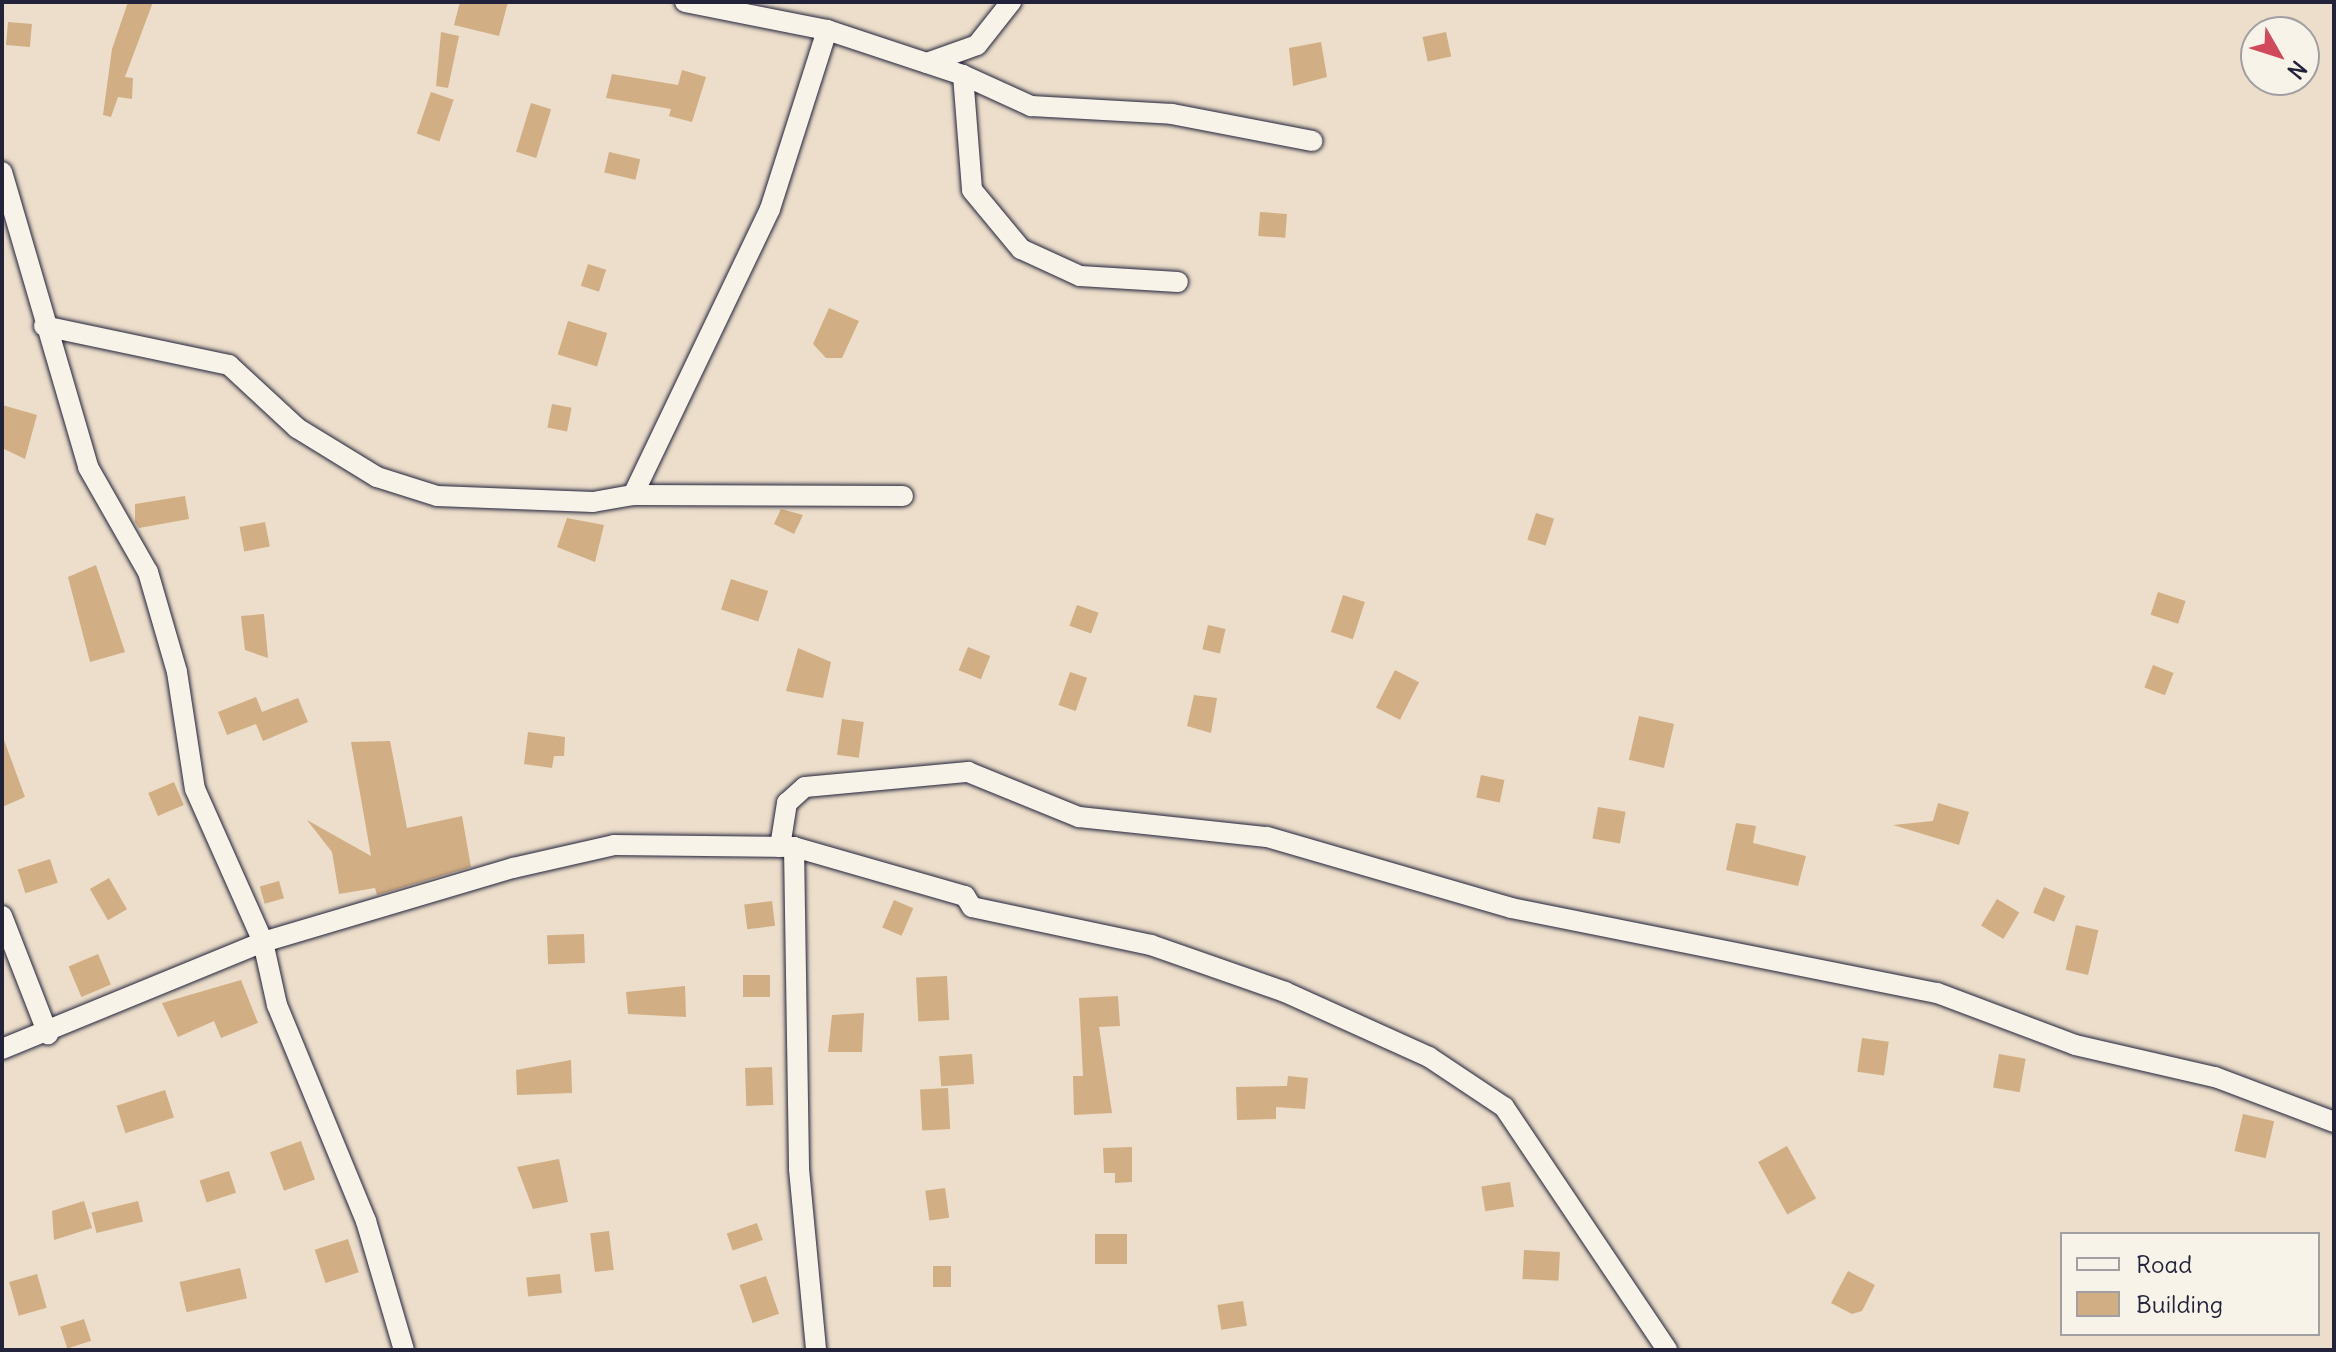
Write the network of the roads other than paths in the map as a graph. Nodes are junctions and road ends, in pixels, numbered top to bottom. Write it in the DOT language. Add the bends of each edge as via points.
graph roads {
  1 [pos="685,2"];
  2 [pos="1011,2"];
  3 [pos="827,30"];
  4 [pos="927,63"];
  5 [pos="963,75"];
  6 [pos="1312,141"];
  7 [pos="2,172"];
  8 [pos="1178,282"];
  9 [pos="44,326"];
  10 [pos="633,495"];
  11 [pos="903,496"];
  12 [pos="787,847"];
  13 [pos="2,916"];
  14 [pos="263,942"];
  15 [pos="48,1034"];
  16 [pos="2,1049"];
  17 [pos="2334,1122"];
  18 [pos="404,1350"];
  19 [pos="816,1350"];
  20 [pos="1667,1350"];
  1 -- 3 [label="street"];
  2 -- 4 [label="street" via="977,45"];
  3 -- 4 [label="street"];
  3 -- 10 [label="street" via="770,209"];
  4 -- 5 [label="street"];
  5 -- 6 [label="street" via="1031,106 1172,114"];
  5 -- 8 [label="street" via="972,190 1021,249 1080,276"];
  7 -- 9 [label="street"];
  9 -- 10 [label="street" via="229,365 297,428 377,477 437,496 593,502"];
  9 -- 14 [label="street" via="88,467 148,572 177,672 195,789"];
  10 -- 11 [label="street"];
  12 -- 14 [label="street" via="614,845"];
  12 -- 17 [label="street" via="787,803 805,787 968,772 1079,817 1267,837 1511,908 1937,993 2075,1045 2215,1077"];
  12 -- 19 [label="street" via="799,1169"];
  12 -- 20 [label="street" via="965,896 972,907 1151,945 1285,992 1429,1057 1504,1107"];
  13 -- 15 [label="street"];
  14 -- 15 [label="street"];
  14 -- 18 [label="street" via="277,1005 366,1221"];
  15 -- 16 [label="street"];
}
